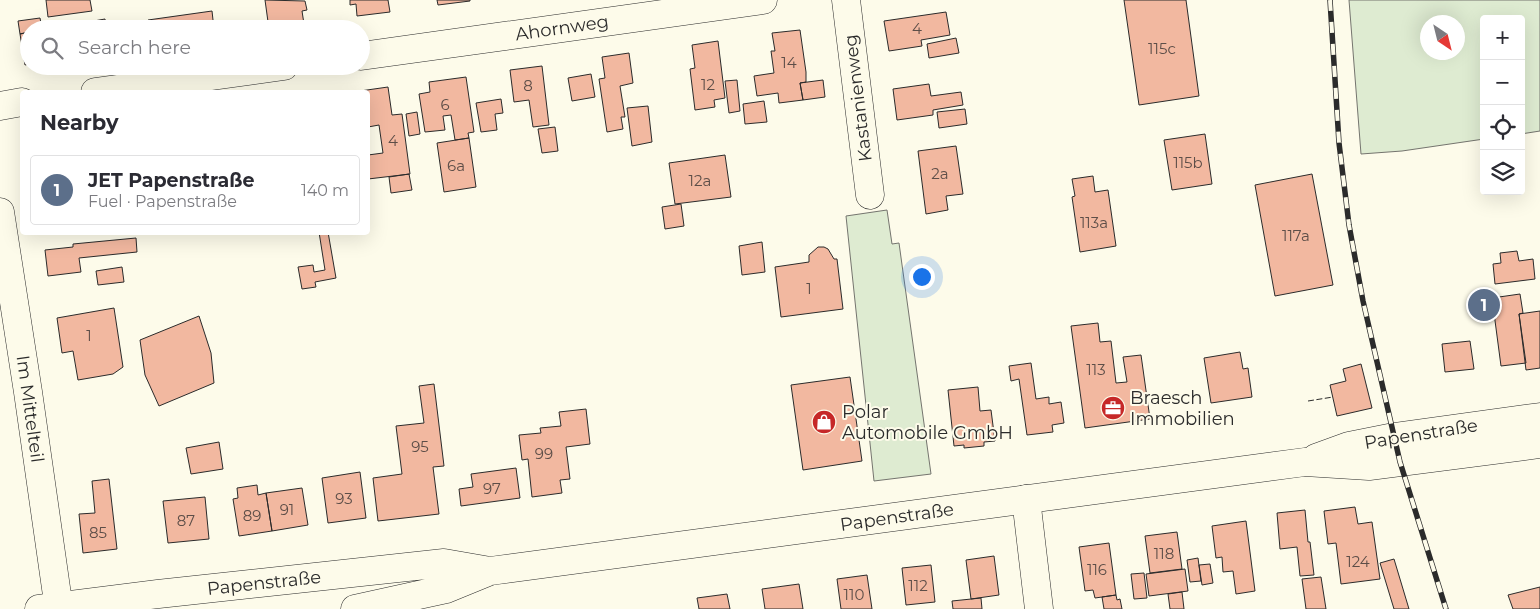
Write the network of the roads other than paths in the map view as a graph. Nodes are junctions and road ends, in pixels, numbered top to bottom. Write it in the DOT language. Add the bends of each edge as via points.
graph roads {
  1 [pos="763,0"];
  2 [pos="846,0"];
  3 [pos="370,55"];
  4 [pos="218,75"];
  5 [pos="109,90"];
  6 [pos="20,102"];
  7 [pos="0,106"];
  8 [pos="870,195"];
  9 [pos="0,212"];
  10 [pos="1540,417"];
  11 [pos="1540,444"];
  12 [pos="1305,462"];
  13 [pos="1026,499"];
  14 [pos="490,571"];
  15 [pos="52,608"];
  16 [pos="356,609"];
  17 [pos="1038,609"];
  1 -- 3 [label="main road, Ahornweg"];
  2 -- 8 [label="main road, Kastanienweg"];
  4 -- 5 [label="main road"];
  6 -- 7 [label="main road"];
  9 -- 15 [label="main road, Im Mittelteil" via="28,392"];
  10 -- 12 [label="main road, Papenstraße" via="1394,437 1349,446"];
  11 -- 12 [label="main road, Papenstraße" via="1369,466"];
  12 -- 13 [label="main road, Papenstraße"];
  13 -- 14 [label="main road, Papenstraße"];
  13 -- 17 [label="main road"];
  14 -- 15 [label="main road, Papenstraße" via="444,562"];
  14 -- 16 [label="main road, Papenstraße" via="446,589"];
}
